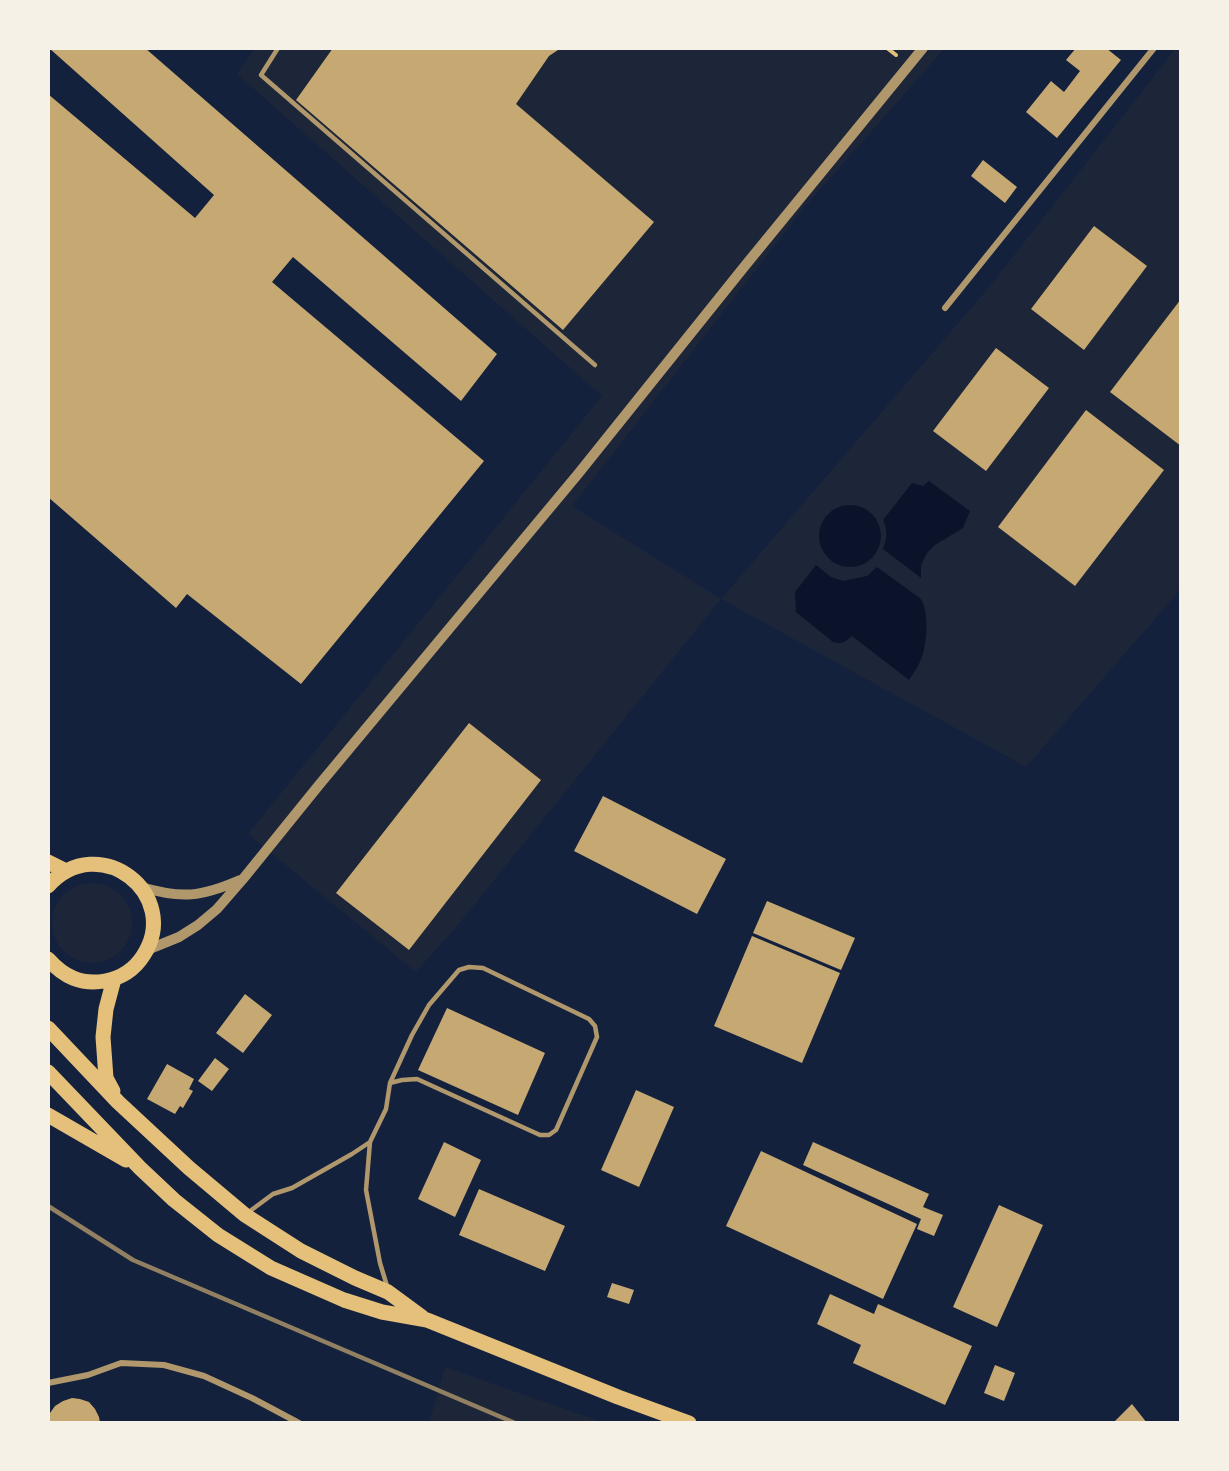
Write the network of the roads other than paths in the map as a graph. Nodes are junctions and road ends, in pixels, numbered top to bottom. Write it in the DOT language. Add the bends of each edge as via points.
graph roads {
  1 [pos="278,48"];
  2 [pos="923,48"];
  3 [pos="1154,48"];
  4 [pos="945,309"];
  5 [pos="595,365"];
  6 [pos="48,862"];
  7 [pos="66,871"];
  8 [pos="243,879"];
  9 [pos="48,886"];
  10 [pos="141,887"];
  11 [pos="147,950"];
  12 [pos="48,959"];
  13 [pos="114,979"];
  14 [pos="48,1028"];
  15 [pos="48,1072"];
  16 [pos="390,1083"];
  17 [pos="118,1102"];
  18 [pos="48,1115"];
  19 [pos="370,1142"];
  20 [pos="140,1168"];
  21 [pos="245,1215"];
  22 [pos="388,1292"];
  23 [pos="427,1320"];
  24 [pos="48,1383"];
  25 [pos="299,1423"];
  26 [pos="689,1423"];
  1 -- 5 [label="lane" via="261,75"];
  2 -- 8 [label="street"];
  3 -- 4 [label="street"];
  6 -- 7 [label="main road"];
  7 -- 9 [label="main road"];
  7 -- 10 [label="main road" via="98,864 129,876"];
  8 -- 10 [label="street" via="189,895"];
  8 -- 11 [label="street" via="198,926"];
  10 -- 11 [label="main road" via="153,918"];
  11 -- 13 [label="main road" via="139,963"];
  12 -- 13 [label="main road" via="57,970 74,979 95,983"];
  13 -- 17 [label="main road" via="103,1047 106,1078"];
  14 -- 17 [label="main road"];
  15 -- 20 [label="main road"];
  16 -- 16 [label="lane" via="429,1005 459,970 483,968 589,1019 595,1026 597,1037 556,1130 549,1135 540,1135 417,1079"];
  16 -- 19 [label="lane" via="386,1108"];
  17 -- 21 [label="main road"];
  18 -- 20 [label="main road"];
  19 -- 21 [label="lane" via="291,1188 273,1194"];
  19 -- 22 [label="lane" via="366,1190"];
  20 -- 23 [label="main road" via="218,1235 271,1268 344,1300"];
  21 -- 22 [label="main road" via="301,1251"];
  22 -- 23 [label="main road"];
  23 -- 26 [label="main road"];
  24 -- 25 [label="street" via="121,1363 164,1365 204,1376"];
}
